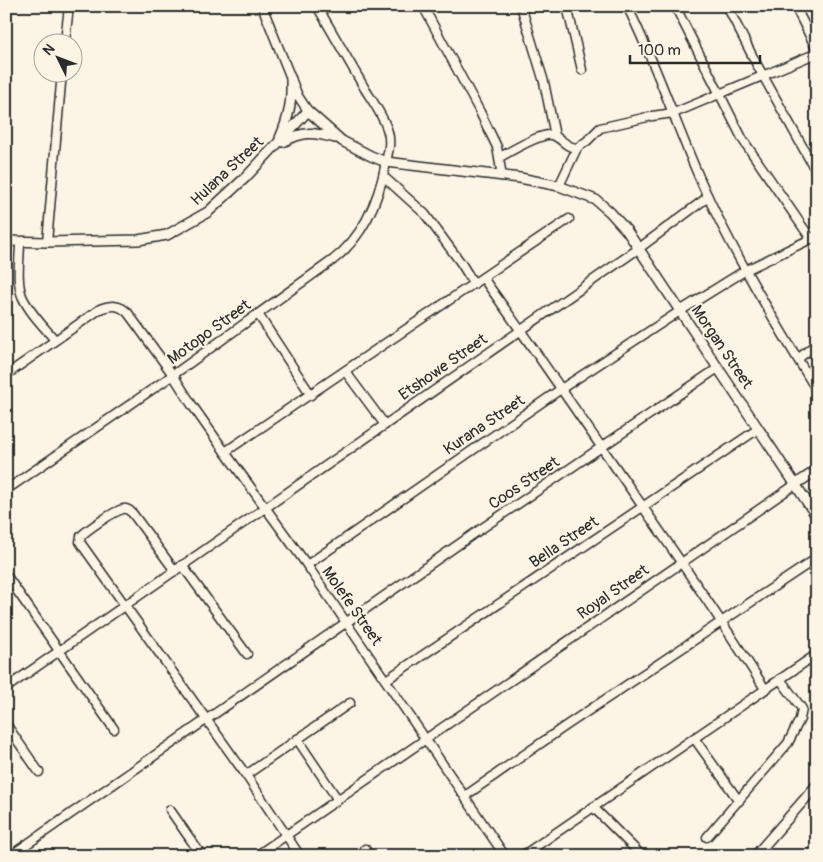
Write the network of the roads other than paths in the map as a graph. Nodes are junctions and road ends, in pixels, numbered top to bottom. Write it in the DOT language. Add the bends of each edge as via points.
graph roads {
  1 [pos="70,6"];
  2 [pos="262,6"];
  3 [pos="317,6"];
  4 [pos="423,6"];
  5 [pos="521,6"];
  6 [pos="567,6"];
  7 [pos="627,6"];
  8 [pos="675,6"];
  9 [pos="727,6"];
  10 [pos="796,6"];
  11 [pos="67,32"];
  12 [pos="817,52"];
  13 [pos="582,70"];
  14 [pos="763,75"];
  15 [pos="291,79"];
  16 [pos="61,82"];
  17 [pos="719,95"];
  18 [pos="308,111"];
  19 [pos="674,113"];
  20 [pos="555,136"];
  21 [pos="340,139"];
  22 [pos="277,144"];
  23 [pos="577,148"];
  24 [pos="500,157"];
  25 [pos="386,162"];
  26 [pos="817,173"];
  27 [pos="502,176"];
  28 [pos="384,177"];
  29 [pos="559,186"];
  30 [pos="708,197"];
  31 [pos="569,219"];
  32 [pos="814,238"];
  33 [pos="6,241"];
  34 [pos="20,242"];
  35 [pos="47,242"];
  36 [pos="638,249"];
  37 [pos="746,270"];
  38 [pos="483,278"];
  39 [pos="474,284"];
  40 [pos="680,311"];
  41 [pos="258,314"];
  42 [pos="520,329"];
  43 [pos="55,340"];
  44 [pos="817,343"];
  45 [pos="798,359"];
  46 [pos="718,368"];
  47 [pos="345,371"];
  48 [pos="6,374"];
  49 [pos="173,375"];
  50 [pos="561,389"];
  51 [pos="817,391"];
  52 [pos="311,395"];
  53 [pos="385,425"];
  54 [pos="758,429"];
  55 [pos="602,448"];
  56 [pos="224,452"];
  57 [pos="817,470"];
  58 [pos="796,484"];
  59 [pos="6,490"];
  60 [pos="643,506"];
  61 [pos="266,509"];
  62 [pos="817,517"];
  63 [pos="817,558"];
  64 [pos="681,562"];
  65 [pos="182,565"];
  66 [pos="307,565"];
  67 [pos="175,570"];
  68 [pos="6,575"];
  69 [pos="9,586"];
  70 [pos="126,605"];
  71 [pos="723,622"];
  72 [pos="346,623"];
  73 [pos="60,651"];
  74 [pos="247,654"];
  75 [pos="817,654"];
  76 [pos="780,679"];
  77 [pos="386,680"];
  78 [pos="7,685"];
  79 [pos="765,689"];
  80 [pos="350,703"];
  81 [pos="207,720"];
  82 [pos="6,724"];
  83 [pos="114,729"];
  84 [pos="694,738"];
  85 [pos="297,739"];
  86 [pos="426,739"];
  87 [pos="39,772"];
  88 [pos="246,775"];
  89 [pos="817,785"];
  90 [pos="465,796"];
  91 [pos="338,800"];
  92 [pos="739,801"];
  93 [pos="593,807"];
  94 [pos="170,810"];
  95 [pos="287,835"];
  96 [pos="707,837"];
  97 [pos="10,856"];
  98 [pos="202,856"];
  99 [pos="256,856"];
  100 [pos="300,856"];
  101 [pos="505,856"];
  102 [pos="522,856"];
  103 [pos="642,856"];
  104 [pos="755,856"];
  1 -- 11 [label="street"];
  2 -- 15 [label="street"];
  3 -- 25 [label="street, Motopo Street" via="384,121 390,140"];
  4 -- 24 [label="street" via="480,112"];
  5 -- 20 [label="street" via="544,82"];
  6 -- 13 [label="street"];
  7 -- 19 [label="street"];
  8 -- 17 [label="street"];
  9 -- 14 [label="street"];
  10 -- 12 [label="street"];
  12 -- 14 [label="street"];
  14 -- 17 [label="street"];
  14 -- 26 [label="street"];
  15 -- 18 [label="street"];
  15 -- 22 [label="street" via="290,110"];
  16 -- 35 [label="street"];
  17 -- 19 [label="street"];
  17 -- 32 [label="street" via="743,140"];
  18 -- 21 [label="street"];
  18 -- 22 [label="street, Hulana Street"];
  19 -- 23 [label="street" via="602,127"];
  19 -- 30 [label="street"];
  20 -- 23 [label="street" via="570,148"];
  20 -- 24 [label="street" via="539,138"];
  21 -- 22 [label="street" via="309,132"];
  21 -- 25 [label="street"];
  22 -- 35 [label="street, Hulana Street" via="208,212 167,235 138,240"];
  23 -- 29 [label="street"];
  24 -- 27 [label="street"];
  25 -- 27 [label="street"];
  25 -- 28 [label="street, Motopo Street"];
  27 -- 29 [label="street"];
  28 -- 39 [label="street" via="425,214"];
  28 -- 41 [label="street, Motopo Street" via="373,211 350,243 333,260"];
  29 -- 36 [label="street, Morgan Street" via="596,200 620,222"];
  30 -- 36 [label="street, Etshowe Street"];
  30 -- 37 [label="street"];
  31 -- 38 [label="street"];
  32 -- 37 [label="street, Kurana Street"];
  33 -- 34 [label="street, Hulana Street"];
  34 -- 35 [label="street, Hulana Street"];
  34 -- 43 [label="street" via="22,296"];
  36 -- 40 [label="street, Morgan Street"];
  36 -- 42 [label="street, Etshowe Street"];
  37 -- 40 [label="street, Kurana Street"];
  37 -- 45 [label="street"];
  38 -- 39 [label="street"];
  38 -- 42 [label="street"];
  39 -- 47 [label="street"];
  40 -- 46 [label="street, Morgan Street"];
  40 -- 50 [label="street, Kurana Street"];
  41 -- 49 [label="street, Motopo Street"];
  41 -- 52 [label="street"];
  42 -- 50 [label="street"];
  42 -- 53 [label="street, Etshowe Street"];
  43 -- 48 [label="street"];
  43 -- 49 [label="street, Molefe Street" via="100,309 119,306 128,312"];
  44 -- 45 [label="street"];
  45 -- 51 [label="street"];
  46 -- 54 [label="street, Morgan Street"];
  46 -- 55 [label="street, Coos Street"];
  47 -- 52 [label="street"];
  47 -- 53 [label="street"];
  49 -- 56 [label="street, Molefe Street"];
  49 -- 59 [label="street, Motopo Street"];
  50 -- 55 [label="street"];
  50 -- 66 [label="street, Kurana Street"];
  52 -- 56 [label="street"];
  53 -- 61 [label="street, Etshowe Street"];
  54 -- 58 [label="street, Morgan Street"];
  54 -- 60 [label="street, Bella Street"];
  55 -- 60 [label="street"];
  55 -- 72 [label="street, Coos Street"];
  56 -- 61 [label="street, Molefe Street"];
  57 -- 58 [label="street, Royal Street"];
  58 -- 62 [label="street, Morgan Street"];
  58 -- 64 [label="street, Royal Street"];
  60 -- 64 [label="street"];
  60 -- 77 [label="street, Bella Street"];
  61 -- 65 [label="street, Etshowe Street"];
  61 -- 66 [label="street, Molefe Street"];
  63 -- 71 [label="street"];
  64 -- 71 [label="street"];
  64 -- 86 [label="street, Royal Street"];
  65 -- 67 [label="street, Etshowe Street"];
  65 -- 74 [label="street"];
  66 -- 72 [label="street, Molefe Street"];
  67 -- 70 [label="street, Etshowe Street"];
  67 -- 70 [label="street" via="127,509 83,533 82,545"];
  68 -- 69 [label="street"];
  69 -- 73 [label="street"];
  70 -- 73 [label="street, Etshowe Street"];
  70 -- 81 [label="street"];
  71 -- 79 [label="street"];
  71 -- 90 [label="street"];
  72 -- 77 [label="street, Molefe Street"];
  72 -- 81 [label="street, Coos Street"];
  73 -- 78 [label="street, Etshowe Street"];
  73 -- 83 [label="street"];
  75 -- 76 [label="street"];
  76 -- 79 [label="street"];
  76 -- 92 [label="street" via="802,709 800,720 788,743"];
  77 -- 86 [label="street, Molefe Street"];
  79 -- 84 [label="street"];
  80 -- 85 [label="street"];
  81 -- 88 [label="street"];
  81 -- 97 [label="street, Coos Street"];
  82 -- 87 [label="street"];
  84 -- 92 [label="street"];
  84 -- 93 [label="street"];
  85 -- 88 [label="street"];
  85 -- 91 [label="street"];
  86 -- 90 [label="street, Molefe Street"];
  86 -- 91 [label="street, Royal Street"];
  88 -- 95 [label="street"];
  89 -- 104 [label="street"];
  90 -- 101 [label="street, Molefe Street"];
  91 -- 95 [label="street, Royal Street"];
  92 -- 96 [label="street"];
  93 -- 102 [label="street"];
  93 -- 103 [label="street"];
  94 -- 98 [label="street"];
  95 -- 99 [label="street, Royal Street"];
  95 -- 100 [label="street"];
}
